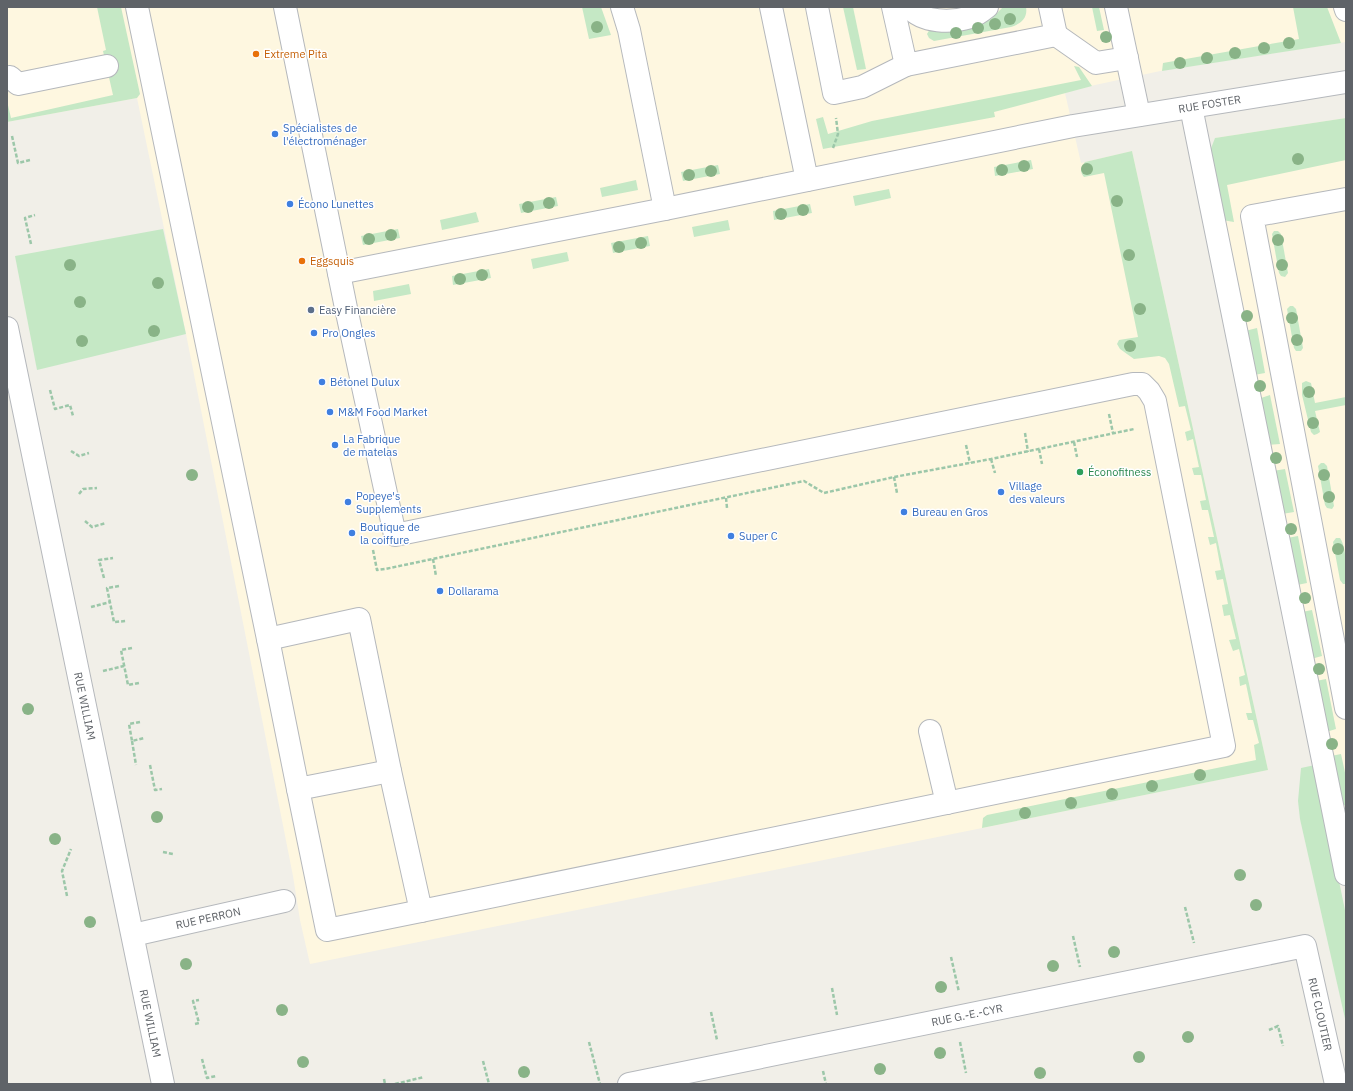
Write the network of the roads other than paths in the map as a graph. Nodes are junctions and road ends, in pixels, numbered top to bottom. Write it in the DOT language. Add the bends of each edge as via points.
graph roads {
  1 [pos="137,7"];
  2 [pos="285,7"];
  3 [pos="622,7"];
  4 [pos="772,7"];
  5 [pos="817,7"];
  6 [pos="893,7"];
  7 [pos="909,7"];
  8 [pos="987,7"];
  9 [pos="1050,7"];
  10 [pos="1116,7"];
  11 [pos="1345,7"];
  12 [pos="1346,10"];
  13 [pos="1056,35"];
  14 [pos="1127,58"];
  15 [pos="906,65"];
  16 [pos="107,66"];
  17 [pos="8,73"];
  18 [pos="1346,82"];
  19 [pos="1191,107"];
  20 [pos="1139,116"];
  21 [pos="817,178"];
  22 [pos="1346,199"];
  23 [pos="665,209"];
  24 [pos="339,273"];
  25 [pos="7,328"];
  26 [pos="268,639"];
  27 [pos="1346,708"];
  28 [pos="930,731"];
  29 [pos="390,771"];
  30 [pos="298,789"];
  31 [pos="947,803"];
  32 [pos="1346,874"];
  33 [pos="284,901"];
  34 [pos="421,911"];
  35 [pos="133,934"];
  36 [pos="1305,946"];
  37 [pos="163,1084"];
  38 [pos="629,1084"];
  39 [pos="1336,1084"];
  1 -- 26 [label="street"];
  2 -- 24 [label="street"];
  3 -- 23 [label="street" via="629,30"];
  4 -- 21 [label="street"];
  5 -- 15 [label="street" via="834,93 862,86"];
  6 -- 15 [label="street"];
  7 -- 8 [label="street" via="921,17 944,21 972,17"];
  9 -- 13 [label="street"];
  10 -- 14 [label="street"];
  11 -- 12 [label="street"];
  13 -- 14 [label="street" via="1096,63"];
  13 -- 15 [label="street"];
  14 -- 20 [label="street"];
  16 -- 17 [label="street" via="18,84"];
  18 -- 19 [label="street, RUE FOSTER"];
  19 -- 20 [label="street, RUE FOSTER"];
  19 -- 32 [label="street"];
  20 -- 21 [label="street, RUE FOSTER" via="1073,126"];
  21 -- 23 [label="street, RUE FOSTER"];
  22 -- 27 [label="street" via="1252,216"];
  23 -- 24 [label="street, RUE FOSTER"];
  24 -- 31 [label="street" via="395,535 1142,384 1155,401 1224,746"];
  25 -- 35 [label="street, RUE WILLIAM"];
  26 -- 29 [label="street" via="359,619"];
  26 -- 30 [label="street"];
  28 -- 31 [label="street"];
  29 -- 30 [label="street"];
  29 -- 34 [label="street"];
  30 -- 34 [label="street" via="327,930"];
  31 -- 34 [label="street"];
  33 -- 35 [label="street, RUE PERRON"];
  35 -- 37 [label="street, RUE WILLIAM"];
  36 -- 38 [label="street, RUE G.-E.-CYR"];
  36 -- 39 [label="street, RUE CLOUTIER"];
}
